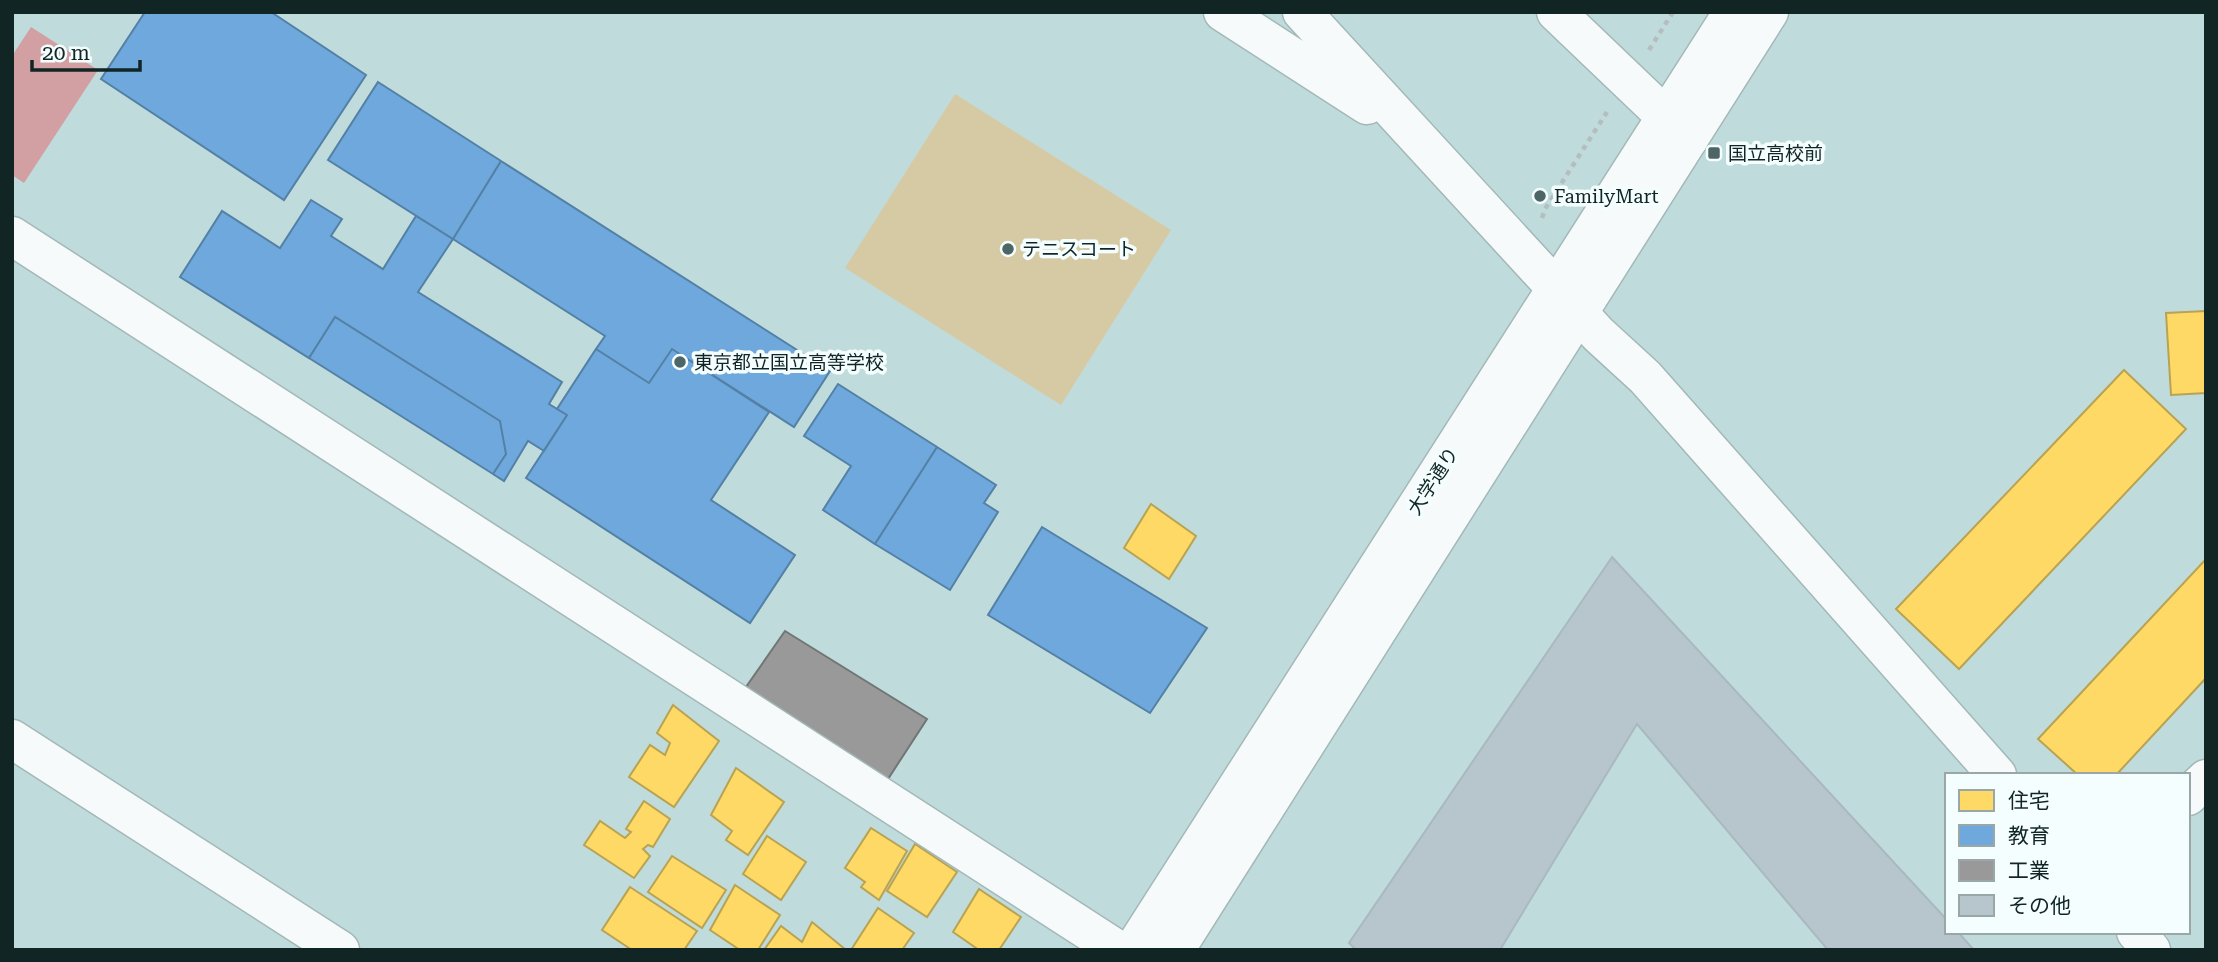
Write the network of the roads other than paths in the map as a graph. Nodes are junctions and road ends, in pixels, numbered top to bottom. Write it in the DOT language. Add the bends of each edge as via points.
graph roads {
  1 [pos="1223,12"];
  2 [pos="1302,12"];
  3 [pos="1556,12"];
  4 [pos="1733,12"];
  5 [pos="1769,12"];
  6 [pos="1677,128"];
  7 [pos="1410,132"];
  8 [pos="12,236"];
  9 [pos="1567,300"];
  10 [pos="12,739"];
  11 [pos="1995,773"];
  12 [pos="2206,779"];
  13 [pos="2190,794"];
  14 [pos="2138,934"];
  15 [pos="340,950"];
  16 [pos="1118,950"];
  17 [pos="1133,950"];
  18 [pos="1175,950"];
  19 [pos="2151,950"];
  1 -- 7 [label="street"];
  2 -- 7 [label="street"];
  3 -- 6 [label="street"];
  4 -- 6 [label="street, 大学通り"];
  5 -- 6 [label="street, 大学通り"];
  6 -- 9 [label="street, 大学通り"];
  7 -- 9 [label="street"];
  8 -- 16 [label="street"];
  9 -- 11 [label="street" via="1644,377"];
  9 -- 17 [label="street, 大学通り"];
  9 -- 18 [label="street, 大学通り"];
  10 -- 15 [label="street"];
  12 -- 13 [label="street"];
  14 -- 19 [label="street"];
}
